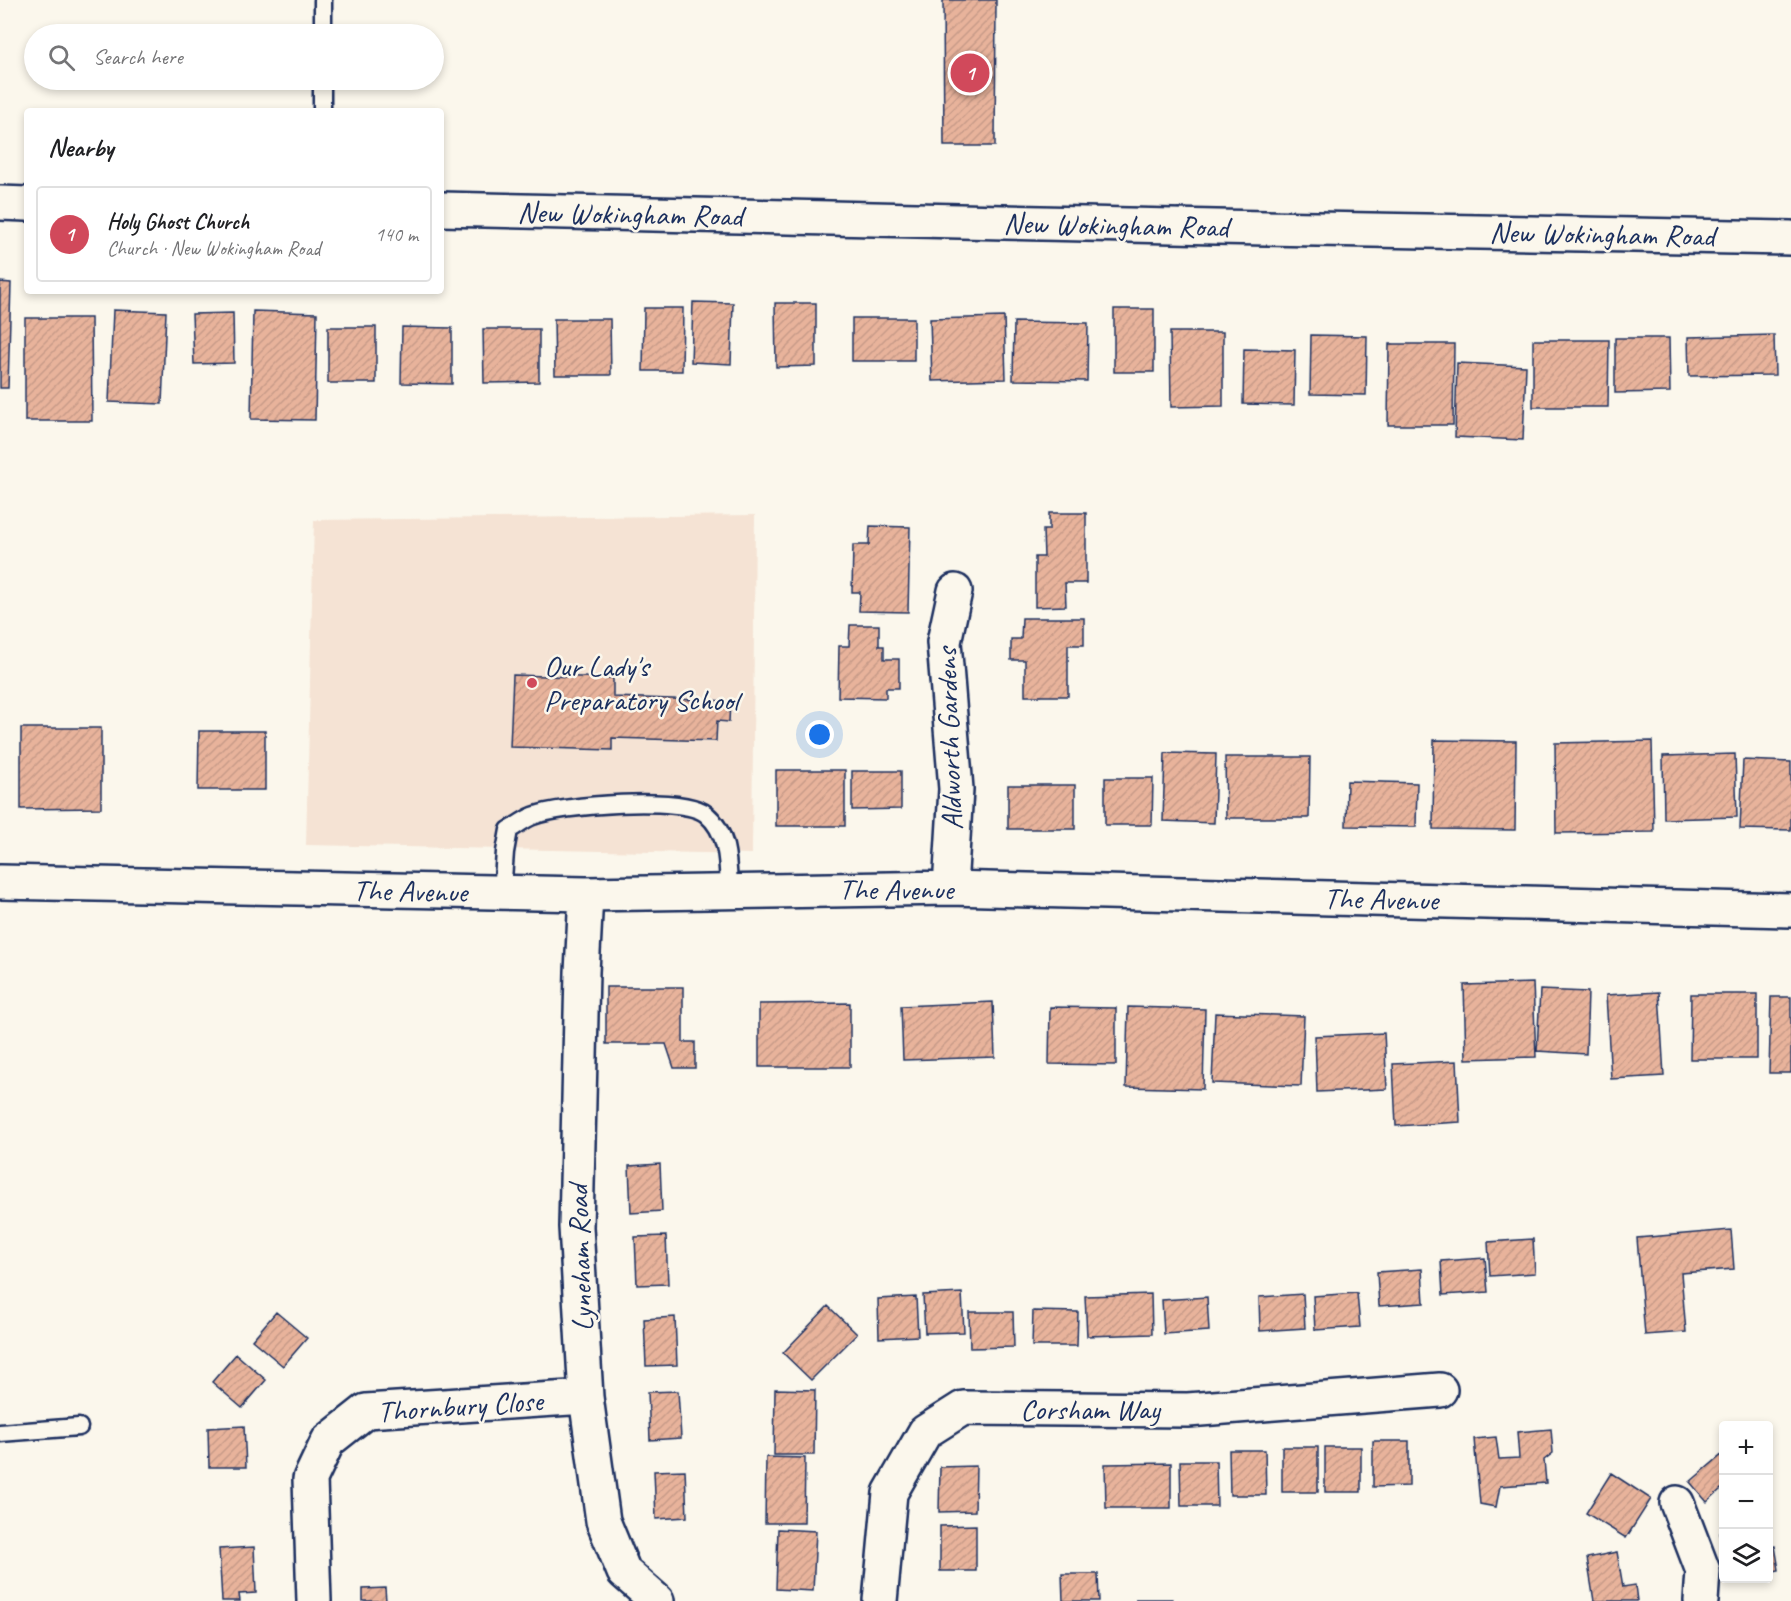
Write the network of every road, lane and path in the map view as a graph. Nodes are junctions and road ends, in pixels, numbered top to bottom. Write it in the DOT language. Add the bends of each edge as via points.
graph roads {
  1 [pos="323,0"];
  2 [pos="323,24"];
  3 [pos="322,90"];
  4 [pos="322,108"];
  5 [pos="0,203"];
  6 [pos="24,204"];
  7 [pos="444,209"];
  8 [pos="1791,238"];
  9 [pos="955,591"];
  10 [pos="0,882"];
  11 [pos="950,888"];
  12 [pos="729,891"];
  13 [pos="502,893"];
  14 [pos="586,894"];
  15 [pos="1791,910"];
  16 [pos="1440,1390"];
  17 [pos="586,1397"];
  18 [pos="79,1426"];
  19 [pos="0,1433"];
  20 [pos="1677,1503"];
  21 [pos="314,1601"];
  22 [pos="657,1601"];
  23 [pos="880,1601"];
  24 [pos="1701,1601"];
  1 -- 2 [label="lane"];
  3 -- 4 [label="lane"];
  5 -- 6 [label="street"];
  7 -- 8 [label="street, New Wokingham Road"];
  9 -- 11 [label="street, Aldworth Gardens" via="944,642 956,789"];
  10 -- 13 [label="street, The Avenue"];
  11 -- 12 [label="street, The Avenue"];
  11 -- 15 [label="street, The Avenue"];
  12 -- 13 [label="lane" via="728,852 715,824 692,806 664,803 587,806 533,816 509,830"];
  12 -- 14 [label="street, The Avenue"];
  13 -- 14 [label="street, The Avenue"];
  14 -- 17 [label="street, Lyneham Road" via="576,1227"];
  16 -- 23 [label="street, Corsham Way" via="1188,1410 963,1408 925,1432 890,1493"];
  17 -- 21 [label="street, Thornbury Close" via="366,1411 328,1441 310,1479"];
  17 -- 22 [label="street, Lyneham Road" via="603,1521 624,1572"];
  18 -- 19 [label="lane"];
  20 -- 24 [label="street" via="1703,1571"];
}
